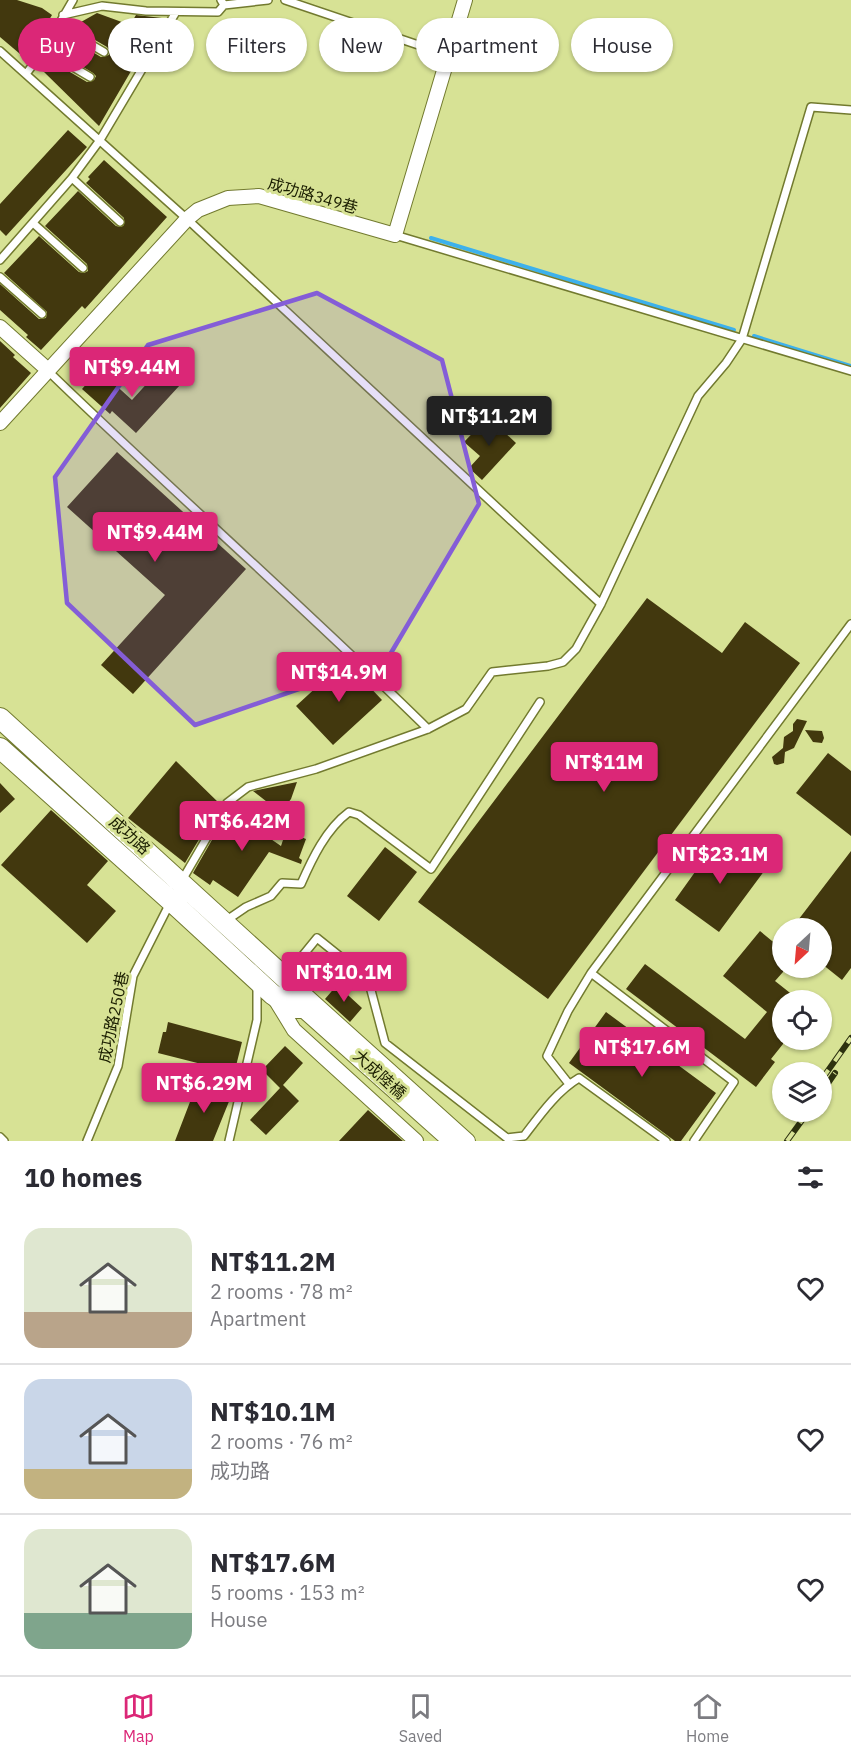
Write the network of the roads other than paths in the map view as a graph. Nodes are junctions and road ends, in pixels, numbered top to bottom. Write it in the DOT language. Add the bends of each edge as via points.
graph roads {
  1 [pos="73,0"];
  2 [pos="268,0"];
  3 [pos="285,0"];
  4 [pos="465,0"];
  5 [pos="223,2"];
  6 [pos="103,3"];
  7 [pos="177,12"];
  8 [pos="63,15"];
  9 [pos="62,18"];
  10 [pos="459,18"];
  11 [pos="416,44"];
  12 [pos="96,47"];
  13 [pos="0,51"];
  14 [pos="104,52"];
  15 [pos="81,72"];
  16 [pos="443,72"];
  17 [pos="26,74"];
  18 [pos="90,77"];
  19 [pos="851,110"];
  20 [pos="100,140"];
  21 [pos="72,178"];
  22 [pos="187,219"];
  23 [pos="120,222"];
  24 [pos="33,223"];
  25 [pos="395,235"];
  26 [pos="0,260"];
  27 [pos="83,268"];
  28 [pos="0,277"];
  29 [pos="42,314"];
  30 [pos="0,327"];
  31 [pos="742,339"];
  32 [pos="48,370"];
  33 [pos="851,371"];
  34 [pos="0,423"];
  35 [pos="602,604"];
  36 [pos="851,624"];
  37 [pos="540,702"];
  38 [pos="0,718"];
  39 [pos="428,729"];
  40 [pos="0,748"];
  41 [pos="181,882"];
  42 [pos="171,901"];
  43 [pos="223,923"];
  44 [pos="591,973"];
  45 [pos="285,978"];
  46 [pos="265,988"];
  47 [pos="305,1008"];
  48 [pos="569,1084"];
  49 [pos="0,1137"];
  50 [pos="4,1141"];
  51 [pos="87,1141"];
  52 [pos="229,1141"];
  53 [pos="416,1141"];
  54 [pos="454,1141"];
  55 [pos="468,1141"];
  56 [pos="666,1141"];
  57 [pos="694,1141"];
  1 -- 8 [label="lane"];
  2 -- 5 [label="lane"];
  3 -- 11 [label="lane"];
  4 -- 10 [label="street"];
  5 -- 7 [label="lane" via="218,12"];
  6 -- 7 [label="lane"];
  6 -- 8 [label="lane"];
  7 -- 20 [label="lane"];
  8 -- 9 [label="lane"];
  12 -- 14 [label="lane"];
  13 -- 17 [label="lane"];
  15 -- 18 [label="lane"];
  16 -- 25 [label="street"];
  17 -- 20 [label="lane"];
  19 -- 31 [label="lane, 成功路250巷" via="810,106"];
  20 -- 21 [label="lane"];
  20 -- 22 [label="lane"];
  21 -- 23 [label="lane"];
  21 -- 24 [label="lane"];
  22 -- 25 [label="street, 成功路349巷" via="228,198 259,196"];
  22 -- 32 [label="street, 成功路349巷"];
  22 -- 35 [label="lane"];
  24 -- 26 [label="lane"];
  24 -- 27 [label="lane"];
  25 -- 31 [label="lane"];
  28 -- 29 [label="lane"];
  30 -- 32 [label="street"];
  31 -- 33 [label="lane"];
  31 -- 35 [label="lane, 成功路250巷" via="698,396"];
  32 -- 34 [label="street, 成功路349巷"];
  32 -- 39 [label="lane"];
  35 -- 39 [label="lane, 成功路250巷" via="576,650 563,662 492,672 466,709"];
  36 -- 44 [label="lane"];
  37 -- 43 [label="lane" via="430,869 359,815 349,812 338,820 301,884 282,883 271,896"];
  38 -- 41 [label="main road, 成功路"];
  39 -- 41 [label="lane, 成功路250巷" via="316,769 248,787 227,803"];
  40 -- 42 [label="main road, 成功路"];
  41 -- 42 [label="lane, 成功路250巷"];
  41 -- 43 [label="main road, 成功路"];
  42 -- 46 [label="main road, 成功路"];
  42 -- 51 [label="lane, 成功路250巷" via="134,976 118,1066"];
  43 -- 45 [label="main road, 成功路"];
  44 -- 48 [label="lane" via="547,1056"];
  44 -- 57 [label="lane" via="734,1082"];
  45 -- 47 [label="main road, 成功路" via="299,993"];
  45 -- 48 [label="lane" via="317,938 368,980 385,1043 507,1138 524,1136"];
  45 -- 55 [label="street, 成功路"];
  46 -- 47 [label="main road, 成功路" via="292,1008"];
  46 -- 52 [label="lane"];
  46 -- 53 [label="street, 成功路" via="294,1030"];
  47 -- 54 [label="main road, 大成陸橋"];
  48 -- 56 [label="lane" via="579,1078"];
  49 -- 50 [label="lane"];
}
